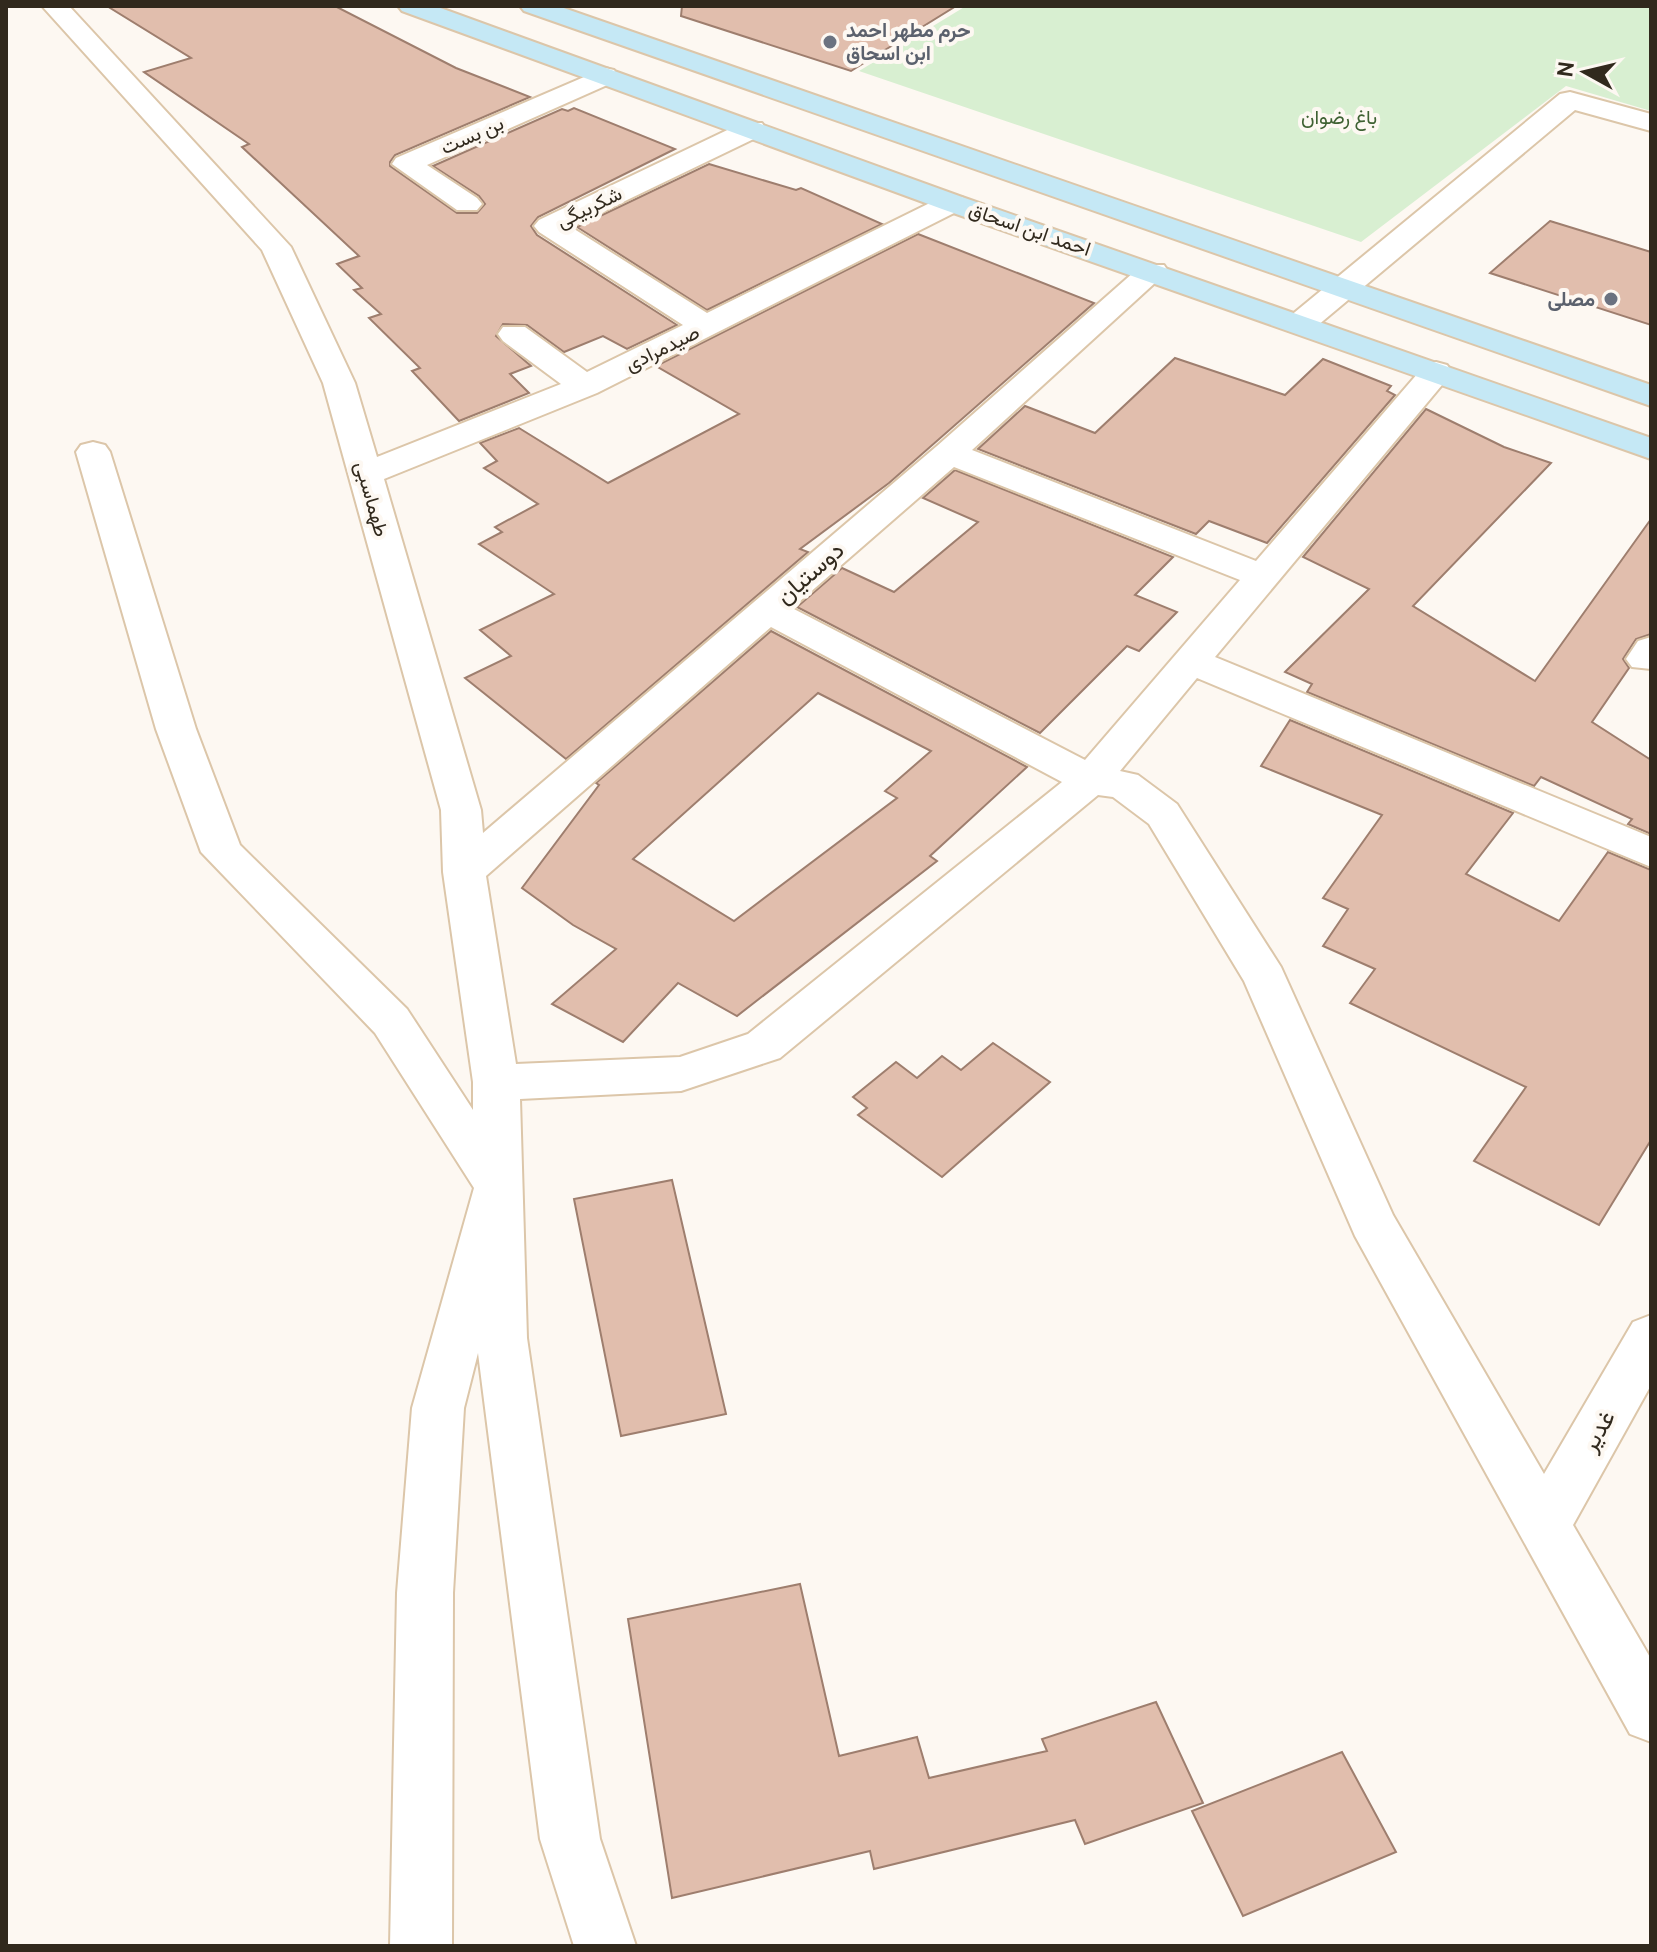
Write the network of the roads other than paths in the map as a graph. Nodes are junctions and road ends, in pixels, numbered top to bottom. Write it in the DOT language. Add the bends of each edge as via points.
graph roads {
  1 [pos="55,6"];
  2 [pos="411,6"];
  3 [pos="533,6"];
  4 [pos="605,76"];
  5 [pos="1651,123"];
  6 [pos="752,129"];
  7 [pos="952,203"];
  8 [pos="467,204"];
  9 [pos="1153,271"];
  10 [pos="1340,287"];
  11 [pos="1300,324"];
  12 [pos="706,326"];
  13 [pos="514,334"];
  14 [pos="1436,372"];
  15 [pos="585,386"];
  16 [pos="1651,396"];
  17 [pos="1651,449"];
  18 [pos="93,452"];
  19 [pos="949,453"];
  20 [pos="365,474"];
  21 [pos="1262,576"];
  22 [pos="768,610"];
  23 [pos="1190,661"];
  24 [pos="1090,780"];
  25 [pos="1651,853"];
  26 [pos="464,872"];
  27 [pos="496,1082"];
  28 [pos="498,1186"];
  29 [pos="1651,1337"];
  30 [pos="1544,1525"];
  31 [pos="1651,1714"];
  32 [pos="421,1946"];
  33 [pos="605,1946"];
  1 -- 20 [label="street, طهماسبی" via="276,247 339,383"];
  2 -- 4 [label="main road, احمد ابن اسحاق"];
  3 -- 10 [label="main road, احمد ابن اسحاق"];
  4 -- 6 [label="main road, احمد ابن اسحاق"];
  4 -- 8 [label="street, بن بست" via="406,164"];
  5 -- 10 [label="street" via="1570,100"];
  6 -- 7 [label="main road, احمد ابن اسحاق"];
  6 -- 12 [label="street, شکربیگی" via="549,226"];
  7 -- 9 [label="main road, احمد ابن اسحاق"];
  7 -- 12 [label="street, صیدمرادی"];
  9 -- 11 [label="main road, احمد ابن اسحاق"];
  9 -- 19 [label="street, دوستیان"];
  10 -- 11 [label="street"];
  10 -- 16 [label="main road, احمد ابن اسحاق"];
  11 -- 14 [label="main road, احمد ابن اسحاق"];
  12 -- 15 [label="street, صیدمرادی"];
  13 -- 15 [label="street"];
  14 -- 17 [label="main road, احمد ابن اسحاق"];
  14 -- 21 [label="street"];
  15 -- 20 [label="street, صیدمرادی"];
  18 -- 28 [label="street" via="176,729 222,852 391,1021"];
  19 -- 21 [label="street"];
  19 -- 22 [label="street, دوستیان"];
  20 -- 26 [label="street, طهماسبی" via="461,810"];
  21 -- 23 [label="street"];
  22 -- 24 [label="street"];
  22 -- 26 [label="street, دوستیان"];
  23 -- 24 [label="street"];
  23 -- 25 [label="street"];
  24 -- 27 [label="street" via="764,1046 681,1074"];
  24 -- 30 [label="street" via="1124,785 1163,814 1265,978 1372,1222"];
  26 -- 27 [label="street, طهماسبی"];
  27 -- 28 [label="street, طهماسبی"];
  28 -- 32 [label="street" via="438,1408 425,1593"];
  28 -- 33 [label="street, طهماسبی" via="502,1338 570,1839"];
  29 -- 30 [label="street, غدیر"];
  30 -- 31 [label="street"];
}
